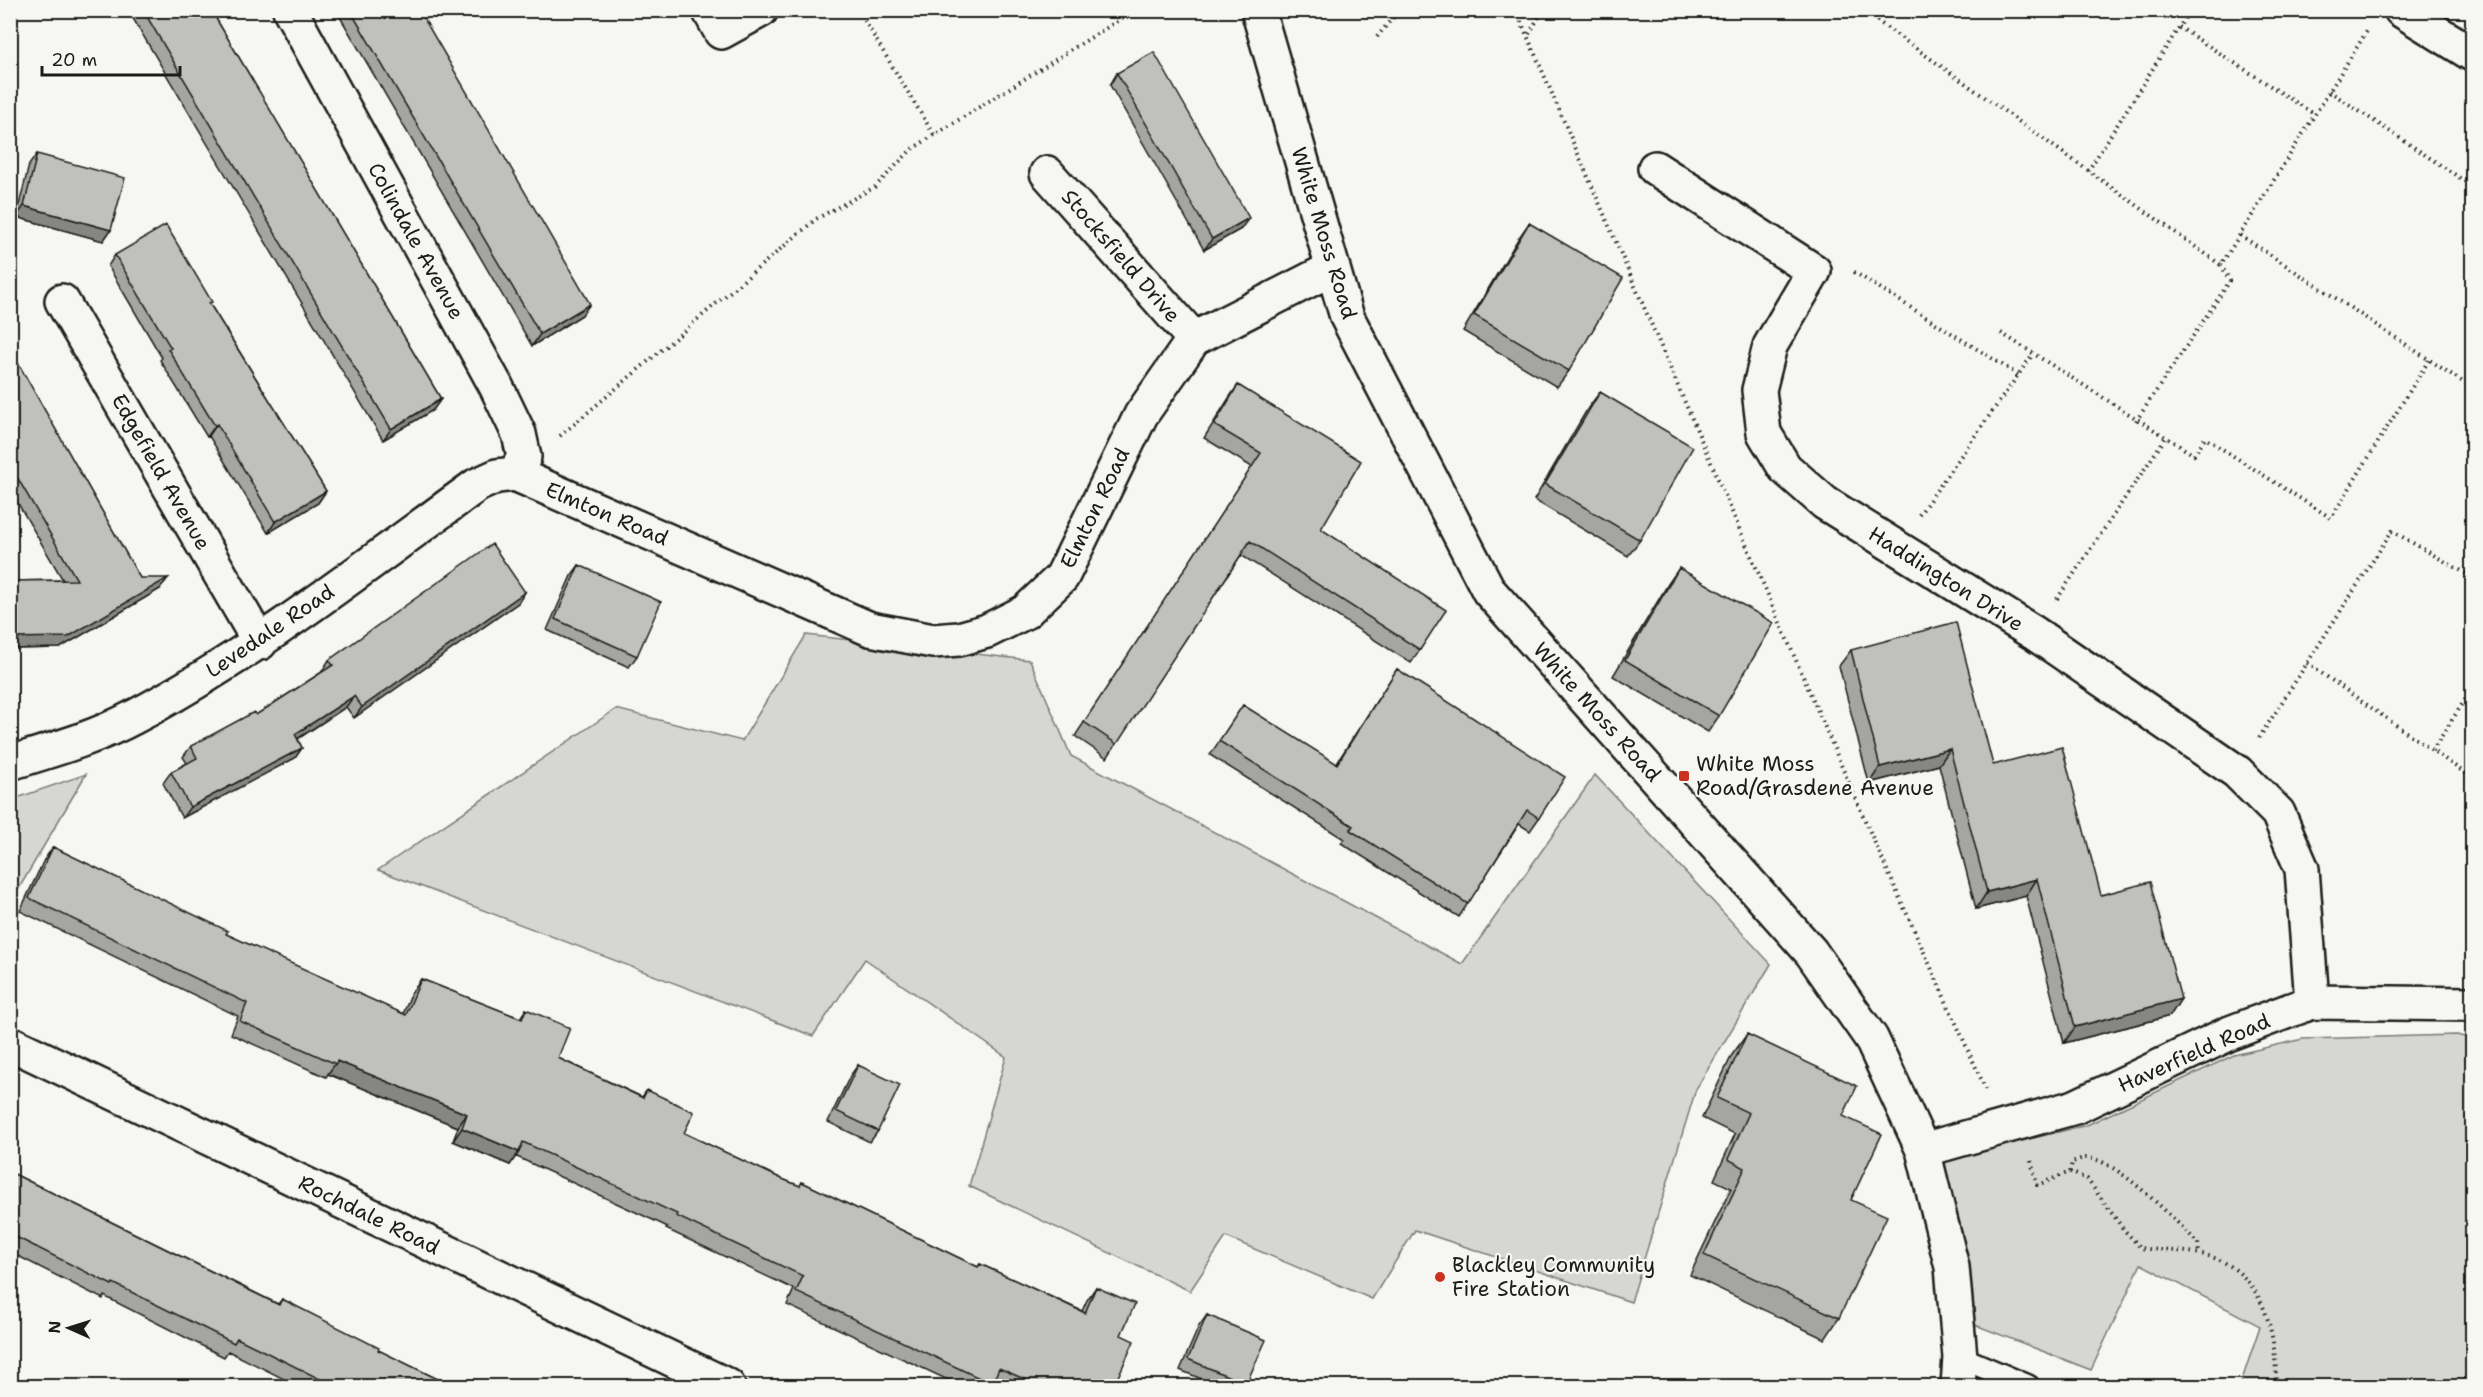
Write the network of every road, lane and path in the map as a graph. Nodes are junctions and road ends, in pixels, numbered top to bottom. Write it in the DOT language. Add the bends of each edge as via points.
graph roads {
  1 [pos="290,10"];
  2 [pos="709,10"];
  3 [pos="761,10"];
  4 [pos="1135,10"];
  5 [pos="1258,10"];
  6 [pos="1399,10"];
  7 [pos="1516,10"];
  8 [pos="1543,10"];
  9 [pos="1862,10"];
  10 [pos="2190,10"];
  11 [pos="861,11"];
  12 [pos="2388,16"];
  13 [pos="2179,27"];
  14 [pos="1528,34"];
  15 [pos="1377,37"];
  16 [pos="2472,54"];
  17 [pos="2329,90"];
  18 [pos="2314,114"];
  19 [pos="934,135"];
  20 [pos="1655,168"];
  21 [pos="2088,171"];
  22 [pos="1047,173"];
  23 [pos="2472,186"];
  24 [pos="2240,235"];
  25 [pos="2220,265"];
  26 [pos="1333,268"];
  27 [pos="1814,271"];
  28 [pos="62,301"];
  29 [pos="2001,333"];
  30 [pos="1194,339"];
  31 [pos="2033,354"];
  32 [pos="2429,360"];
  33 [pos="2020,376"];
  34 [pos="2472,388"];
  35 [pos="2136,421"];
  36 [pos="2166,437"];
  37 [pos="521,441"];
  38 [pos="515,474"];
  39 [pos="1897,548"];
  40 [pos="2472,577"];
  41 [pos="2034,633"];
  42 [pos="260,643"];
  43 [pos="2307,663"];
  44 [pos="2472,689"];
  45 [pos="2432,751"];
  46 [pos="10,763"];
  47 [pos="2237,772"];
  48 [pos="2472,778"];
  49 [pos="2312,1002"];
  50 [pos="2472,1004"];
  51 [pos="10,1043"];
  52 [pos="2011,1126"];
  53 [pos="1923,1150"];
  54 [pos="2070,1172"];
  55 [pos="2199,1254"];
  56 [pos="1959,1372"];
  57 [pos="728,1386"];
  58 [pos="2028,1386"];
  59 [pos="2280,1386"];
  1 -- 37 [label="street, Colindale Avenue" via="496,386"];
  2 -- 3 [label="street" via="721,32"];
  4 -- 19 [label="path"];
  5 -- 26 [label="street, White Moss Road"];
  6 -- 15 [label="path"];
  7 -- 14 [label="path"];
  8 -- 14 [label="path"];
  9 -- 21 [label="path"];
  10 -- 13 [label="path"];
  11 -- 19 [label="path"];
  12 -- 16 [label="street"];
  12 -- 17 [label="path"];
  13 -- 18 [label="path"];
  13 -- 21 [label="path"];
  14 -- 52 [label="path" via="1865,821"];
  17 -- 18 [label="path"];
  17 -- 23 [label="path"];
  18 -- 24 [label="path"];
  19 -- 37 [label="path" via="912,149 875,187 816,219 562,435"];
  20 -- 27 [label="street"];
  21 -- 25 [label="path"];
  22 -- 30 [label="street, Stocksfield Drive"];
  24 -- 25 [label="path"];
  24 -- 32 [label="path"];
  25 -- 35 [label="path" via="2230,281"];
  26 -- 30 [label="street, Elmton Road"];
  26 -- 53 [label="street, White Moss Road" via="1347,317 1489,591 1810,952 1871,1038"];
  27 -- 33 [label="path" via="1852,271"];
  27 -- 39 [label="street, Haddington Drive" via="1770,346 1759,390 1764,433 1785,468 1825,503"];
  28 -- 42 [label="street, Edgefield Avenue"];
  29 -- 31 [label="path"];
  30 -- 38 [label="street, Elmton Road" via="1141,415 1062,577 1025,612 987,631 959,639 933,641 870,629"];
  31 -- 33 [label="path"];
  31 -- 35 [label="path"];
  32 -- 34 [label="path"];
  32 -- 36 [label="path" via="2331,518 2205,438 2194,455"];
  33 -- 39 [label="path"];
  35 -- 36 [label="path"];
  36 -- 41 [label="path"];
  37 -- 38 [label="street" via="525,457"];
  38 -- 42 [label="street, Levedale Road" via="497,476 477,485"];
  39 -- 41 [label="street, Haddington Drive"];
  40 -- 43 [label="path" via="2392,531"];
  41 -- 47 [label="street, Haddington Drive"];
  42 -- 46 [label="street, Levedale Road" via="133,718 70,745"];
  43 -- 45 [label="path"];
  43 -- 47 [label="path"];
  44 -- 45 [label="path"];
  45 -- 48 [label="path"];
  47 -- 49 [label="street, Haddington Drive" via="2278,813 2302,869"];
  49 -- 50 [label="street, Haverfield Road"];
  49 -- 52 [label="street, Haverfield Road" via="2230,1033 2075,1107"];
  51 -- 57 [label="street, Rochdale Road"];
  52 -- 53 [label="street, Haverfield Road"];
  52 -- 54 [label="path" via="2037,1185"];
  53 -- 56 [label="street, White Moss Road" via="1952,1267"];
  54 -- 55 [label="path" via="2087,1179 2141,1248"];
  54 -- 55 [label="path" via="2072,1162 2086,1158 2120,1172 2198,1243"];
  55 -- 59 [label="path" via="2226,1262 2249,1280 2267,1315 2276,1382"];
  56 -- 58 [label="lane"];
}
